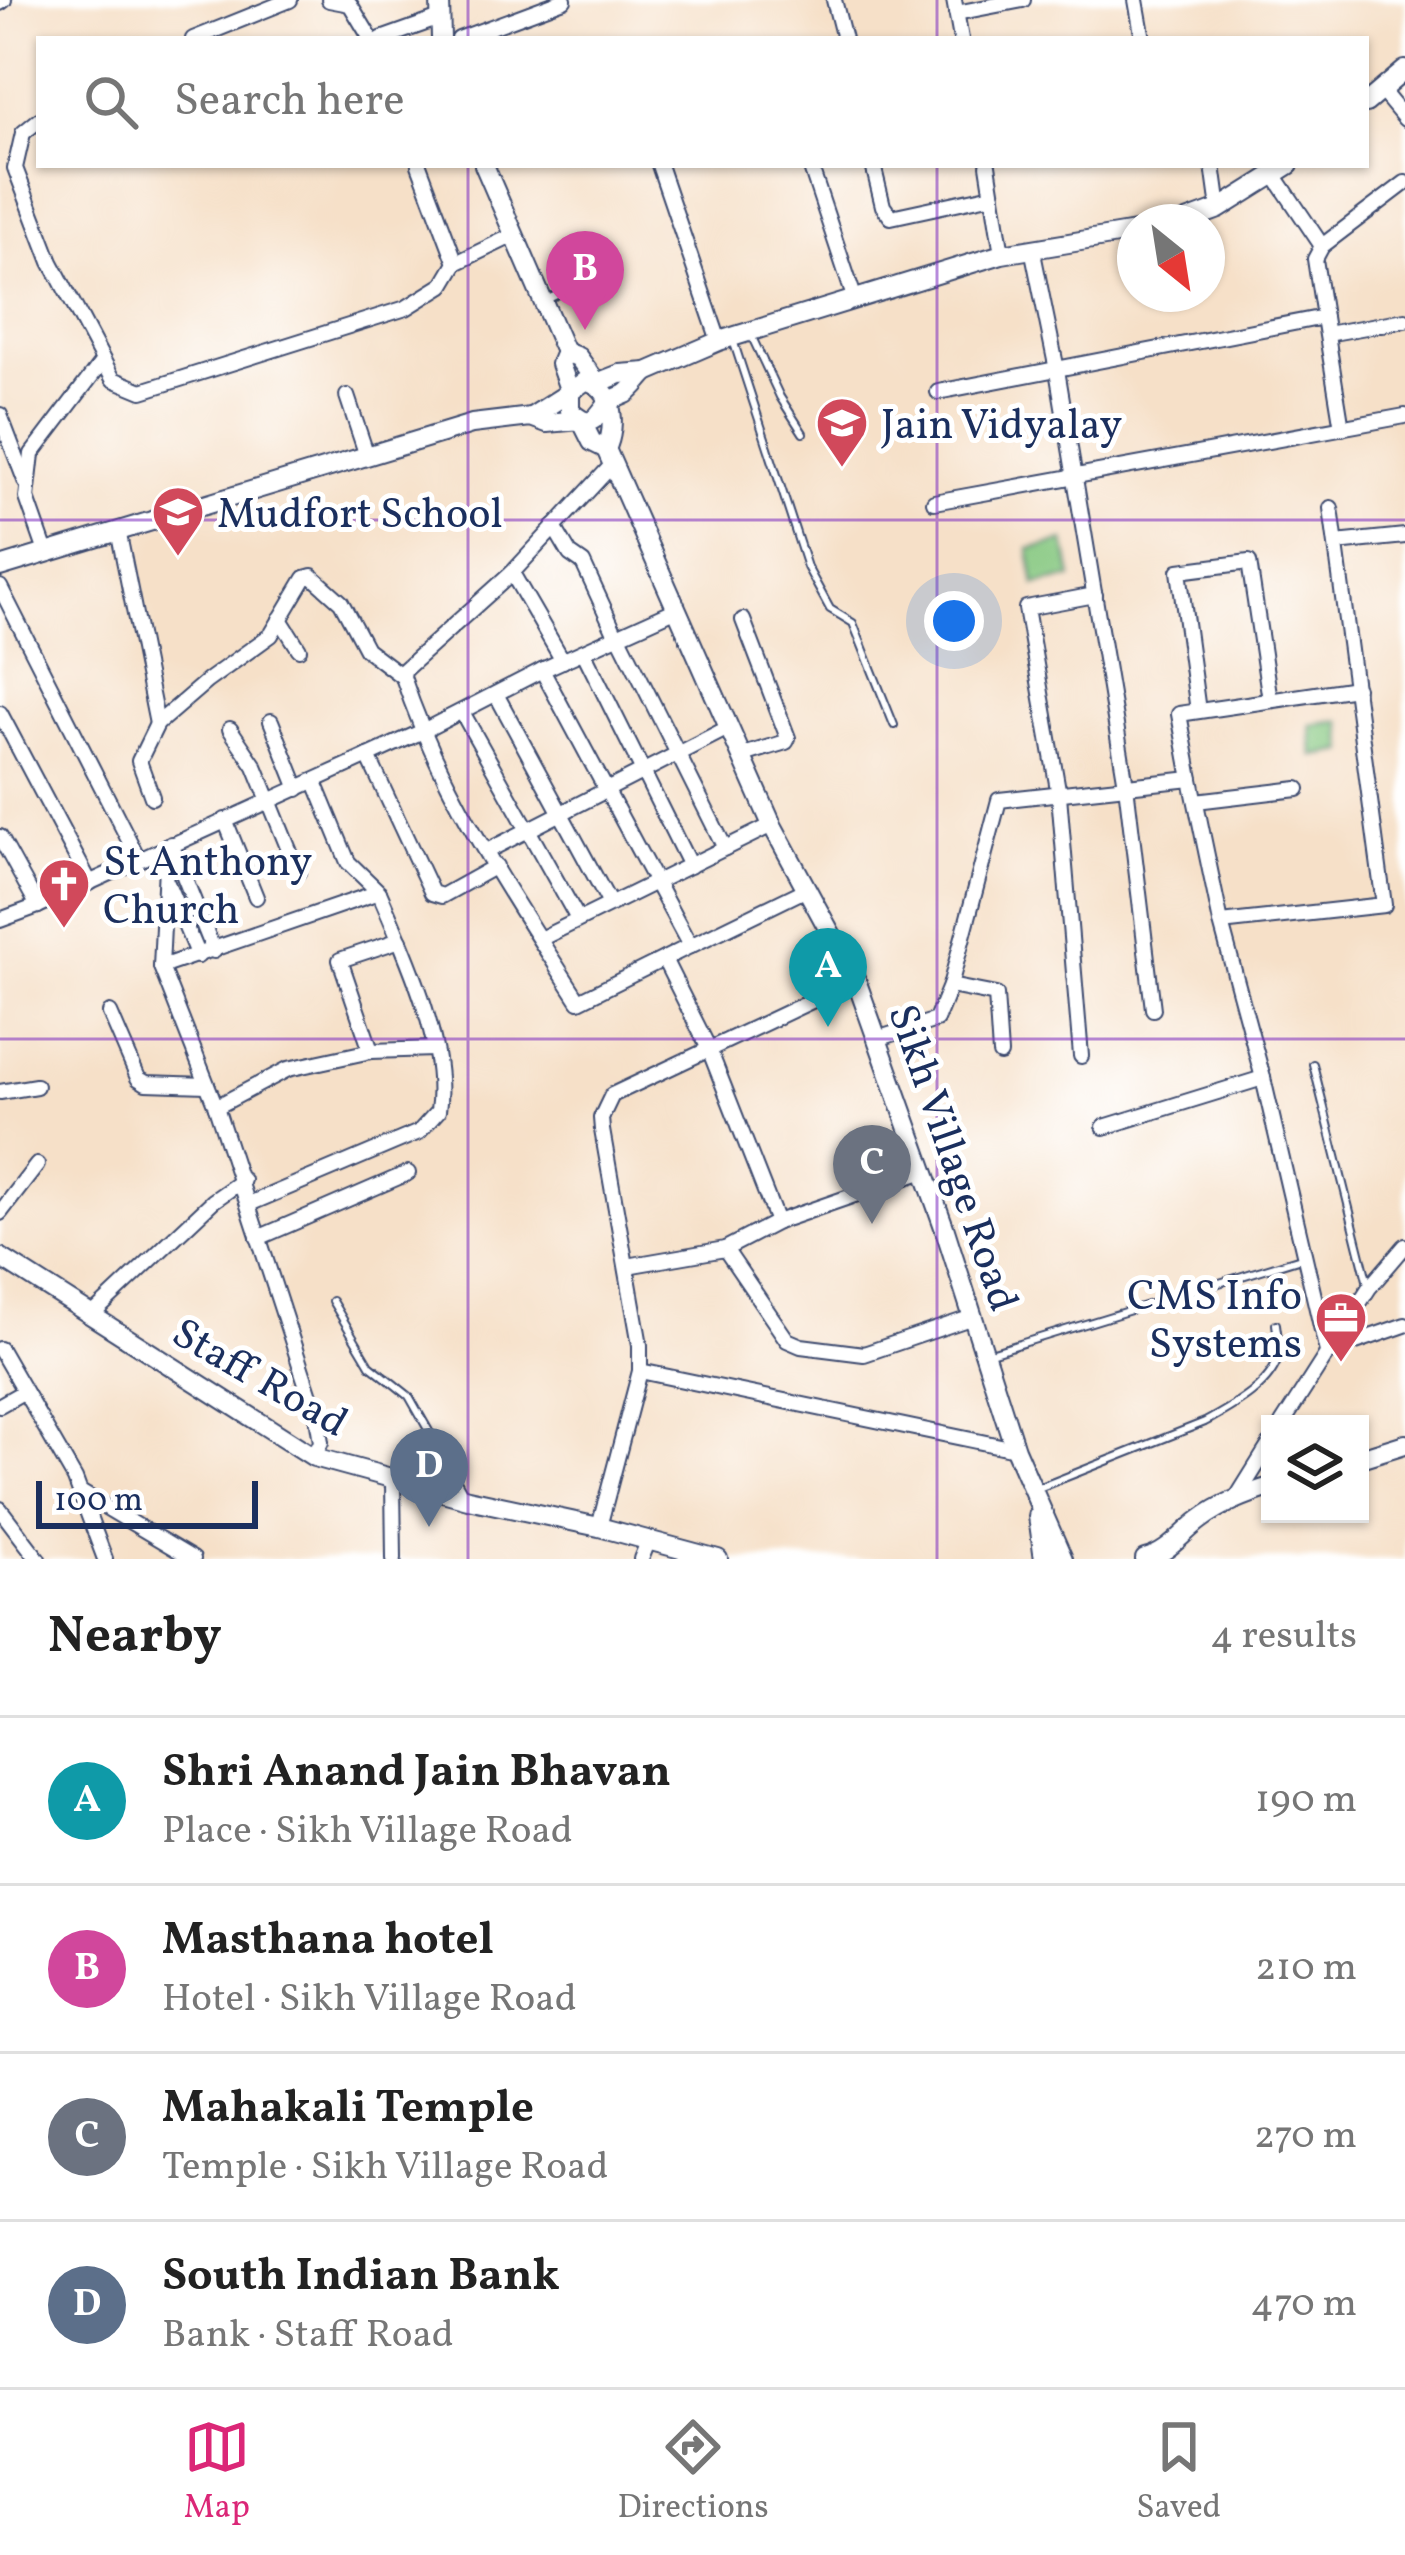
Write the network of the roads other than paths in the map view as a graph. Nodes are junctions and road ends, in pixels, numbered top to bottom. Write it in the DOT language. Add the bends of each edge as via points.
graph roads {
  1 [pos="290,0"];
  2 [pos="329,0"];
  3 [pos="564,0"];
  4 [pos="833,0"];
  5 [pos="1023,0"];
  6 [pos="1136,0"];
  7 [pos="546,3"];
  8 [pos="955,7"];
  9 [pos="440,9"];
  10 [pos="201,36"];
  11 [pos="369,36"];
  12 [pos="386,36"];
  13 [pos="466,36"];
  14 [pos="843,36"];
  15 [pos="1142,36"];
  16 [pos="1405,70"];
  17 [pos="1374,97"];
  18 [pos="1405,119"];
  19 [pos="36,122"];
  20 [pos="420,168"];
  21 [pos="485,168"];
  22 [pos="660,168"];
  23 [pos="811,168"];
  24 [pos="874,168"];
  25 [pos="988,168"];
  26 [pos="1214,168"];
  27 [pos="1284,169"];
  28 [pos="1405,183"];
  29 [pos="993,195"];
  30 [pos="1219,204"];
  31 [pos="1225,204"];
  32 [pos="1117,235"];
  33 [pos="512,236"];
  34 [pos="1322,246"];
  35 [pos="1032,248"];
  36 [pos="1002,254"];
  37 [pos="456,263"];
  38 [pos="596,276"];
  39 [pos="855,300"];
  40 [pos="543,302"];
  41 [pos="1324,316"];
  42 [pos="1405,320"];
  43 [pos="1327,334"];
  44 [pos="734,336"];
  45 [pos="565,352"];
  46 [pos="102,362"];
  47 [pos="1057,370"];
  48 [pos="647,372"];
  49 [pos="597,382"];
  50 [pos="570,392"];
  51 [pos="938,392"];
  52 [pos="347,396"];
  53 [pos="608,404"];
  54 [pos="0,415"];
  55 [pos="1405,416"];
  56 [pos="530,417"];
  57 [pos="581,420"];
  58 [pos="1342,428"];
  59 [pos="803,433"];
  60 [pos="366,454"];
  61 [pos="609,457"];
  62 [pos="1076,478"];
  63 [pos="28,487"];
  64 [pos="934,502"];
  65 [pos="1331,508"];
  66 [pos="554,527"];
  67 [pos="118,530"];
  68 [pos="1405,536"];
  69 [pos="1336,543"];
  70 [pos="46,552"];
  71 [pos="0,567"];
  72 [pos="512,573"];
  73 [pos="0,587"];
  74 [pos="1095,596"];
  75 [pos="676,609"];
  76 [pos="280,620"];
  77 [pos="742,620"];
  78 [pos="618,636"];
  79 [pos="299,649"];
  80 [pos="584,653"];
  81 [pos="563,661"];
  82 [pos="542,670"];
  83 [pos="403,677"];
  84 [pos="1356,688"];
  85 [pos="496,694"];
  86 [pos="1270,700"];
  87 [pos="1198,711"];
  88 [pos="461,712"];
  89 [pos="0,713"];
  90 [pos="271,721"];
  91 [pos="157,724"];
  92 [pos="894,724"];
  93 [pos="728,728"];
  94 [pos="230,729"];
  95 [pos="421,732"];
  96 [pos="678,753"];
  97 [pos="368,756"];
  98 [pos="740,756"];
  99 [pos="643,771"];
  100 [pos="1191,778"];
  101 [pos="315,782"];
  102 [pos="1126,785"];
  103 [pos="298,789"];
  104 [pos="1298,789"];
  105 [pos="606,790"];
  106 [pos="1059,795"];
  107 [pos="152,796"];
  108 [pos="269,801"];
  109 [pos="1196,801"];
  110 [pos="560,813"];
  111 [pos="224,820"];
  112 [pos="772,825"];
  113 [pos="528,830"];
  114 [pos="0,837"];
  115 [pos="169,845"];
  116 [pos="725,848"];
  117 [pos="487,850"];
  118 [pos="138,858"];
  119 [pos="496,866"];
  120 [pos="690,866"];
  121 [pos="298,872"];
  122 [pos="166,881"];
  123 [pos="655,882"];
  124 [pos="90,883"];
  125 [pos="807,889"];
  126 [pos="379,892"];
  127 [pos="256,897"];
  128 [pos="610,904"];
  129 [pos="38,906"];
  130 [pos="1,917"];
  131 [pos="578,919"];
  132 [pos="1221,923"];
  133 [pos="540,939"];
  134 [pos="400,940"];
  135 [pos="690,946"];
  136 [pos="206,953"];
  137 [pos="664,958"];
  138 [pos="161,967"];
  139 [pos="856,980"];
  140 [pos="950,986"];
  141 [pos="1153,1009"];
  142 [pos="110,1013"];
  143 [pos="877,1039"];
  144 [pos="709,1048"];
  145 [pos="434,1049"];
  146 [pos="371,1051"];
  147 [pos="1000,1054"];
  148 [pos="1081,1056"];
  149 [pos="1313,1064"];
  150 [pos="1263,1078"];
  151 [pos="207,1085"];
  152 [pos="36,1086"];
  153 [pos="0,1092"];
  154 [pos="216,1107"];
  155 [pos="1104,1127"];
  156 [pos="37,1165"];
  157 [pos="924,1171"];
  158 [pos="408,1173"];
  159 [pos="243,1180"];
  160 [pos="249,1204"];
  161 [pos="0,1213"];
  162 [pos="777,1222"];
  163 [pos="258,1238"];
  164 [pos="1405,1247"];
  165 [pos="725,1249"];
  166 [pos="0,1257"];
  167 [pos="1305,1257"];
  168 [pos="627,1266"];
  169 [pos="1369,1288"];
  170 [pos="332,1301"];
  171 [pos="91,1316"];
  172 [pos="973,1316"];
  173 [pos="1276,1324"];
  174 [pos="1405,1325"];
  175 [pos="0,1348"];
  176 [pos="1327,1352"];
  177 [pos="985,1355"];
  178 [pos="640,1371"];
  179 [pos="23,1392"];
  180 [pos="0,1405"];
  181 [pos="1288,1415"];
  182 [pos="431,1440"];
  183 [pos="1405,1444"];
  184 [pos="1015,1449"];
  185 [pos="1369,1455"];
  186 [pos="314,1457"];
  187 [pos="1261,1458"];
  188 [pos="398,1481"];
  189 [pos="1261,1490"];
  190 [pos="82,1493"];
  191 [pos="1035,1497"];
  192 [pos="1237,1497"];
  193 [pos="468,1499"];
  194 [pos="0,1509"];
  195 [pos="599,1528"];
  196 [pos="645,1550"];
  197 [pos="1162,1556"];
  198 [pos="38,1559"];
  199 [pos="105,1559"];
  200 [pos="193,1559"];
  201 [pos="394,1559"];
  202 [pos="718,1559"];
  203 [pos="1044,1559"];
  204 [pos="1063,1559"];
  1 -- 10 [label="street"];
  2 -- 11 [label="street" via="350,4"];
  3 -- 7 [label="street"];
  4 -- 14 [label="street"];
  5 -- 8 [label="street"];
  6 -- 15 [label="street"];
  7 -- 13 [label="street"];
  9 -- 12 [label="street"];
  16 -- 17 [label="main road"];
  17 -- 18 [label="street"];
  19 -- 46 [label="street" via="22,133 15,168 50,262"];
  20 -- 37 [label="street"];
  21 -- 33 [label="main road"];
  22 -- 44 [label="street"];
  23 -- 39 [label="street"];
  24 -- 29 [label="street" via="891,217"];
  25 -- 29 [label="street"];
  26 -- 30 [label="street"];
  27 -- 31 [label="main road"];
  27 -- 34 [label="street"];
  28 -- 34 [label="street"];
  29 -- 36 [label="street"];
  32 -- 35 [label="main road"];
  33 -- 37 [label="street"];
  33 -- 40 [label="main road"];
  34 -- 41 [label="street" via="1315,259"];
  35 -- 36 [label="main road"];
  35 -- 47 [label="street"];
  36 -- 39 [label="main road"];
  37 -- 46 [label="street" via="442,285 406,308 142,392 113,379"];
  38 -- 40 [label="lane"];
  39 -- 44 [label="main road"];
  40 -- 45 [label="main road"];
  41 -- 43 [label="street"];
  41 -- 47 [label="street"];
  42 -- 43 [label="street"];
  43 -- 58 [label="street"];
  44 -- 48 [label="main road"];
  44 -- 59 [label="lane"];
  44 -- 92 [label="lane" via="807,567 830,609 853,623"];
  45 -- 49 [label="main road"];
  45 -- 50 [label="main road" via="560,364"];
  46 -- 63 [label="street" via="32,454"];
  47 -- 51 [label="street"];
  47 -- 62 [label="street"];
  48 -- 49 [label="main road"];
  48 -- 53 [label="main road"];
  49 -- 50 [label="main road"];
  49 -- 53 [label="main road"];
  50 -- 56 [label="main road"];
  50 -- 57 [label="main road" via="570,412"];
  52 -- 60 [label="street"];
  53 -- 57 [label="main road" via="598,418"];
  53 -- 61 [label="main road"];
  54 -- 63 [label="street"];
  55 -- 58 [label="street"];
  56 -- 57 [label="main road"];
  56 -- 60 [label="main road"];
  57 -- 61 [label="main road"];
  58 -- 62 [label="street"];
  60 -- 67 [label="main road"];
  61 -- 66 [label="street"];
  61 -- 75 [label="main road, Sikh Village Road"];
  62 -- 64 [label="street"];
  62 -- 74 [label="street"];
  63 -- 70 [label="street"];
  65 -- 69 [label="street"];
  66 -- 72 [label="street"];
  66 -- 78 [label="street" via="584,563"];
  67 -- 70 [label="main road"];
  67 -- 91 [label="street"];
  68 -- 69 [label="street"];
  69 -- 84 [label="street"];
  70 -- 71 [label="main road"];
  72 -- 81 [label="street"];
  72 -- 83 [label="street"];
  73 -- 118 [label="street"];
  74 -- 102 [label="street"];
  74 -- 106 [label="street" via="1026,608"];
  75 -- 78 [label="street"];
  75 -- 93 [label="main road, Sikh Village Road"];
  76 -- 79 [label="street"];
  76 -- 83 [label="street" via="312,576 341,602 365,649"];
  76 -- 91 [label="street"];
  77 -- 98 [label="street" via="788,738"];
  78 -- 80 [label="street"];
  78 -- 96 [label="street"];
  80 -- 81 [label="street"];
  80 -- 99 [label="street"];
  81 -- 82 [label="street"];
  82 -- 85 [label="street"];
  82 -- 105 [label="street"];
  83 -- 95 [label="street"];
  84 -- 86 [label="street"];
  84 -- 132 [label="street" via="1384,905"];
  85 -- 88 [label="street"];
  85 -- 110 [label="street"];
  86 -- 87 [label="street"];
  86 -- 87 [label="street" via="1249,562 1179,571"];
  87 -- 100 [label="street" via="1179,714"];
  88 -- 95 [label="street"];
  88 -- 113 [label="street"];
  89 -- 124 [label="street"];
  90 -- 103 [label="street"];
  91 -- 107 [label="street" via="140,761"];
  93 -- 96 [label="street"];
  93 -- 98 [label="main road, Sikh Village Road"];
  94 -- 108 [label="street"];
  95 -- 97 [label="street"];
  95 -- 117 [label="street"];
  96 -- 99 [label="street"];
  96 -- 116 [label="street"];
  97 -- 101 [label="street"];
  97 -- 119 [label="street" via="432,893 442,896"];
  98 -- 112 [label="main road, Sikh Village Road"];
  99 -- 105 [label="street"];
  99 -- 120 [label="street"];
  100 -- 102 [label="street"];
  100 -- 109 [label="street"];
  101 -- 103 [label="street"];
  101 -- 126 [label="street" via="348,862"];
  102 -- 106 [label="street"];
  102 -- 141 [label="street"];
  103 -- 108 [label="street"];
  104 -- 109 [label="street"];
  105 -- 110 [label="street"];
  105 -- 123 [label="street"];
  106 -- 140 [label="street" via="999,800"];
  106 -- 148 [label="street"];
  108 -- 111 [label="street"];
  108 -- 121 [label="street"];
  109 -- 132 [label="street"];
  110 -- 113 [label="street"];
  110 -- 128 [label="street"];
  111 -- 115 [label="street"];
  111 -- 127 [label="street"];
  112 -- 116 [label="street"];
  112 -- 125 [label="main road, Sikh Village Road"];
  113 -- 117 [label="street"];
  113 -- 131 [label="street"];
  114 -- 129 [label="street"];
  115 -- 118 [label="street"];
  115 -- 122 [label="street"];
  115 -- 136 [label="street"];
  116 -- 120 [label="street"];
  117 -- 119 [label="street"];
  118 -- 124 [label="street"];
  119 -- 133 [label="street"];
  120 -- 123 [label="street"];
  122 -- 136 [label="street"];
  122 -- 138 [label="street"];
  123 -- 128 [label="street"];
  123 -- 135 [label="street"];
  124 -- 129 [label="street"];
  125 -- 135 [label="street"];
  125 -- 139 [label="main road, Sikh Village Road"];
  126 -- 134 [label="street"];
  126 -- 136 [label="street"];
  128 -- 131 [label="street"];
  129 -- 130 [label="street"];
  131 -- 133 [label="street"];
  132 -- 150 [label="street"];
  133 -- 137 [label="street" via="579,1001"];
  134 -- 145 [label="street"];
  134 -- 146 [label="street" via="340,960"];
  135 -- 137 [label="street"];
  136 -- 138 [label="street"];
  137 -- 144 [label="street"];
  138 -- 151 [label="street"];
  139 -- 143 [label="main road, Sikh Village Road"];
  139 -- 144 [label="street"];
  140 -- 143 [label="street" via="936,1020"];
  140 -- 147 [label="street" via="996,995"];
  142 -- 151 [label="street" via="138,1078"];
  143 -- 157 [label="main road, Sikh Village Road"];
  144 -- 162 [label="street"];
  144 -- 168 [label="street" via="612,1095 605,1106 602,1130"];
  145 -- 146 [label="street"];
  145 -- 160 [label="street" via="440,1100 431,1124"];
  146 -- 154 [label="street" via="288,1069"];
  149 -- 169 [label="lane"];
  150 -- 155 [label="street"];
  150 -- 167 [label="street"];
  151 -- 154 [label="street"];
  152 -- 153 [label="street"];
  154 -- 159 [label="street"];
  156 -- 161 [label="street"];
  157 -- 162 [label="street"];
  157 -- 172 [label="main road, Sikh Village Road"];
  158 -- 163 [label="street"];
  159 -- 160 [label="street"];
  159 -- 171 [label="street"];
  160 -- 163 [label="street"];
  162 -- 165 [label="street"];
  163 -- 186 [label="street" via="317,1417"];
  164 -- 169 [label="street"];
  165 -- 168 [label="street"];
  165 -- 172 [label="street" via="787,1340 801,1346 864,1354"];
  166 -- 171 [label="main road, Staff Road"];
  167 -- 176 [label="street"];
  167 -- 177 [label="lane"];
  168 -- 178 [label="street"];
  169 -- 176 [label="street"];
  170 -- 182 [label="lane" via="370,1365 409,1396"];
  171 -- 186 [label="main road, Staff Road"];
  172 -- 177 [label="main road, Sikh Village Road"];
  173 -- 191 [label="lane" via="1279,1354 1270,1374 1230,1408"];
  174 -- 176 [label="street"];
  175 -- 179 [label="street"];
  176 -- 181 [label="street"];
  177 -- 184 [label="main road, Sikh Village Road"];
  178 -- 184 [label="street"];
  178 -- 195 [label="street"];
  179 -- 180 [label="street"];
  179 -- 190 [label="street"];
  182 -- 188 [label="lane"];
  182 -- 193 [label="lane"];
  183 -- 185 [label="main road"];
  184 -- 191 [label="main road, Sikh Village Road"];
  186 -- 188 [label="main road, Staff Road"];
  187 -- 192 [label="street"];
  188 -- 193 [label="main road, Staff Road"];
  188 -- 201 [label="street"];
  189 -- 192 [label="main road"];
  190 -- 199 [label="street"];
  190 -- 200 [label="street"];
  191 -- 203 [label="main road, Sikh Village Road"];
  191 -- 204 [label="main road, Sikh Village Road"];
  192 -- 197 [label="main road"];
  193 -- 195 [label="main road, Staff Road"];
  194 -- 198 [label="street"];
  195 -- 196 [label="main road, Staff Road"];
  196 -- 202 [label="main road, Staff Road"];
}
